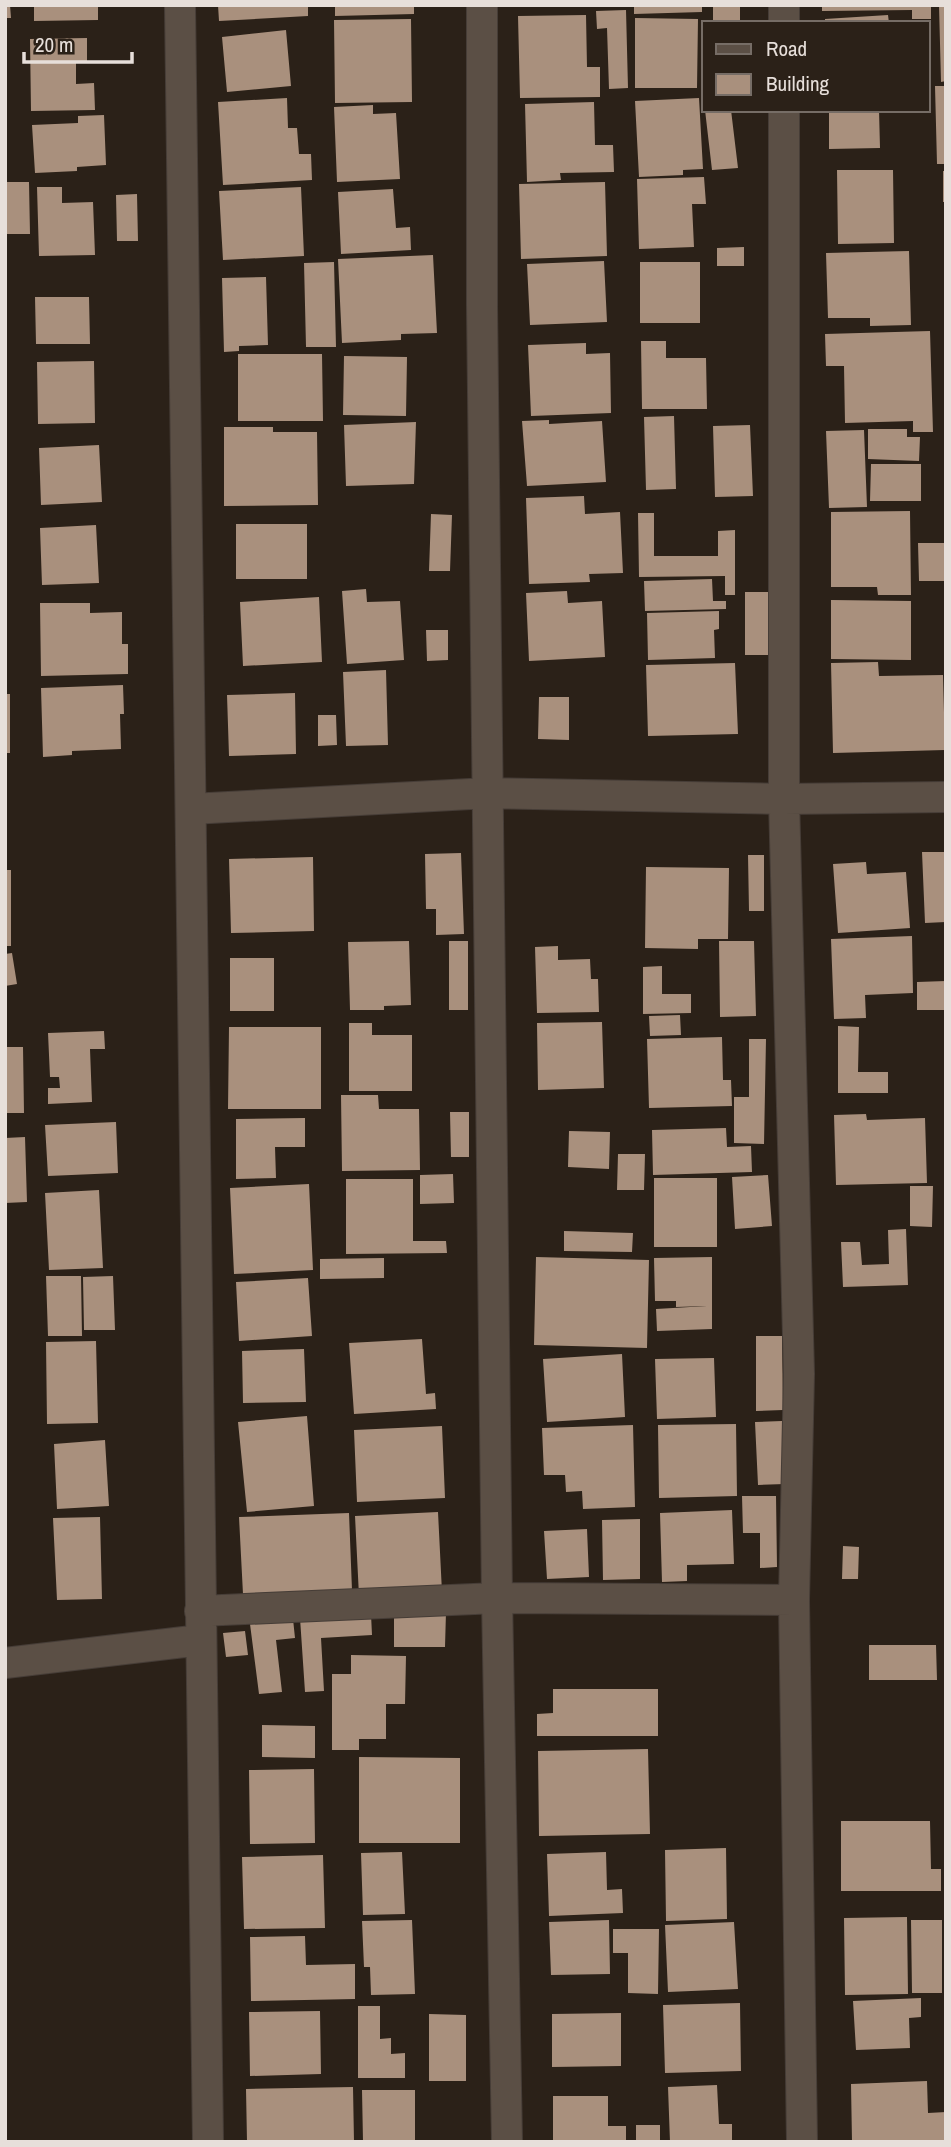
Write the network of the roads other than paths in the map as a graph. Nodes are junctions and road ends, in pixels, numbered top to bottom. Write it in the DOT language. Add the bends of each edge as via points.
graph roads {
  1 [pos="180,5"];
  2 [pos="482,5"];
  3 [pos="784,112"];
  4 [pos="489,793"];
  5 [pos="946,797"];
  6 [pos="783,799"];
  7 [pos="191,810"];
  8 [pos="497,1598"];
  9 [pos="794,1600"];
  10 [pos="200,1625"];
  11 [pos="5,1663"];
  12 [pos="208,2142"];
  13 [pos="507,2142"];
  14 [pos="802,2142"];
  1 -- 7 [label="street"];
  2 -- 4 [label="street"];
  3 -- 6 [label="street"];
  4 -- 6 [label="street"];
  4 -- 7 [label="street"];
  4 -- 8 [label="street"];
  5 -- 6 [label="street"];
  6 -- 9 [label="street" via="799,1374"];
  7 -- 10 [label="street"];
  8 -- 9 [label="street"];
  8 -- 10 [label="street"];
  8 -- 13 [label="street"];
  9 -- 14 [label="street"];
  10 -- 11 [label="street"];
  10 -- 12 [label="street"];
}
